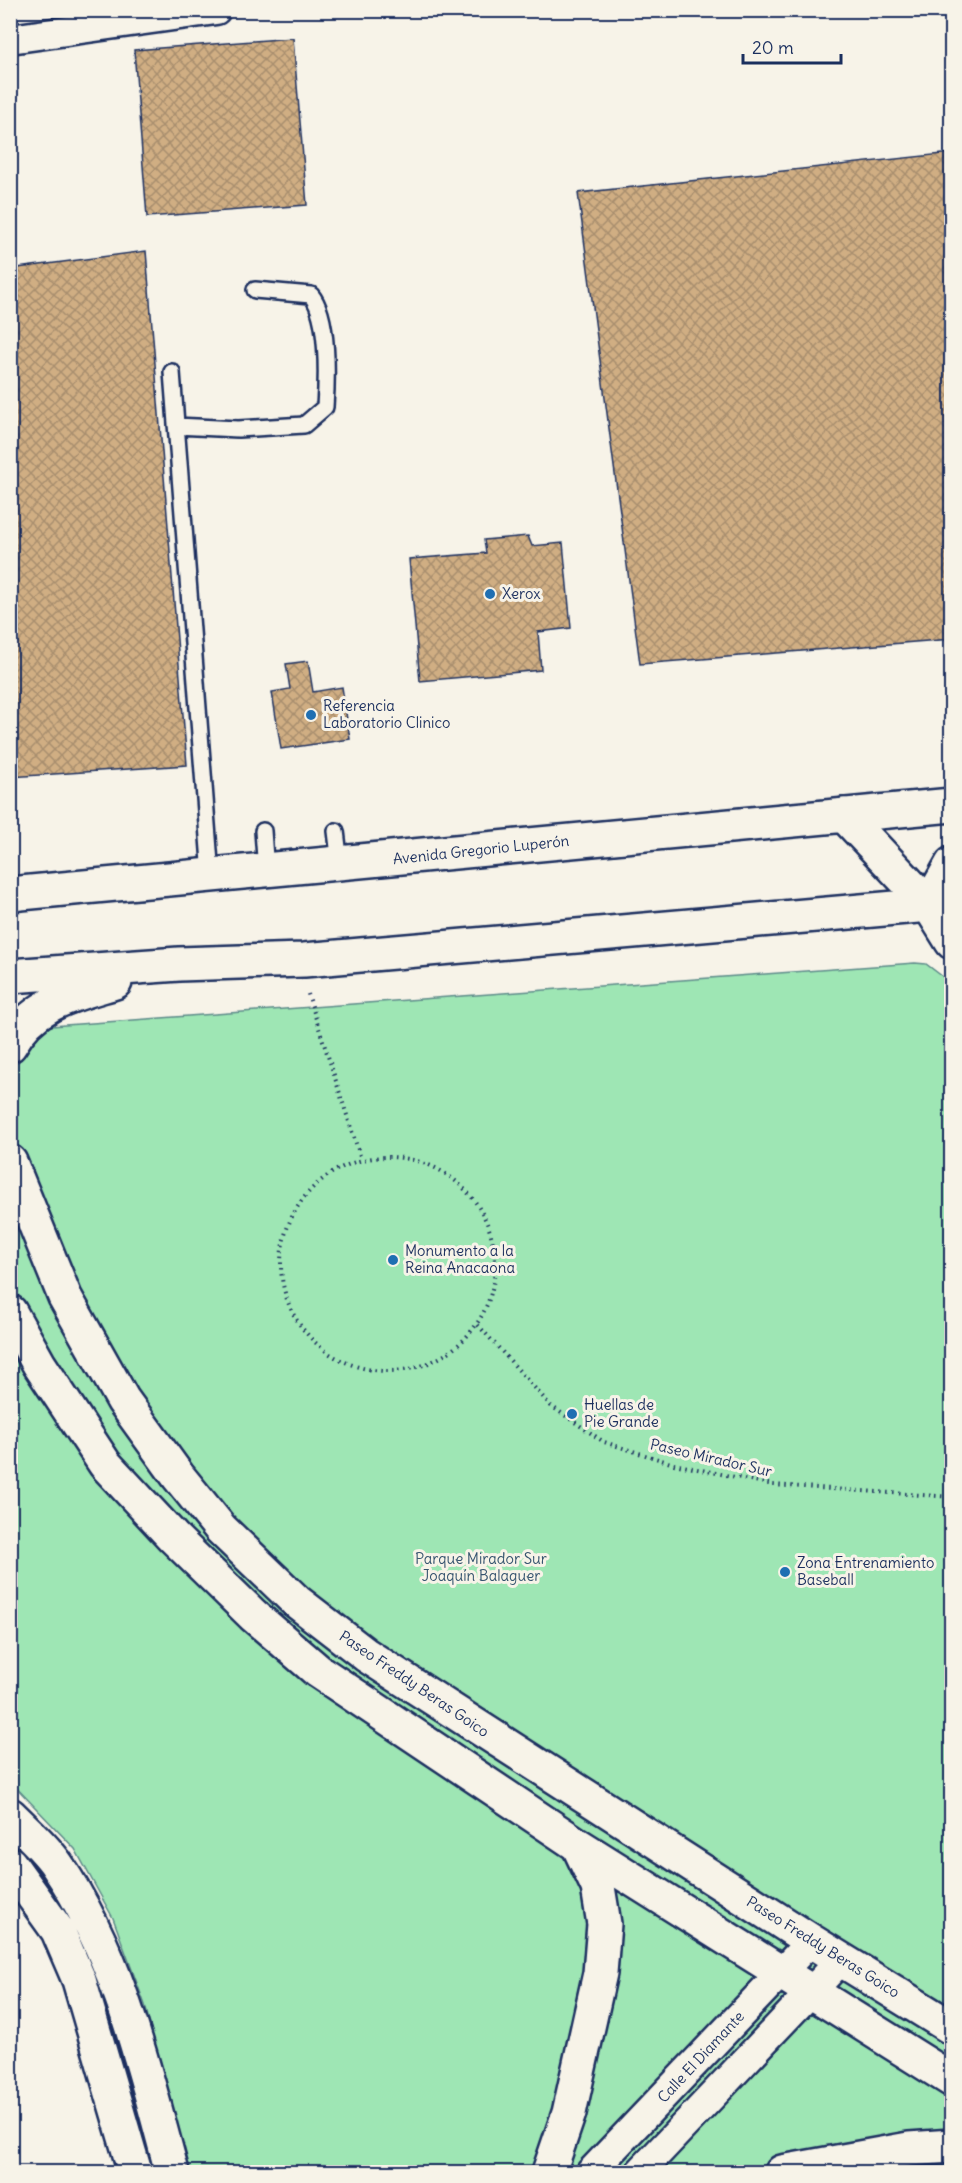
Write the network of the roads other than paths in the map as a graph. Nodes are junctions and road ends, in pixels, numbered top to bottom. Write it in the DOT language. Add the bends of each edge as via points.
graph roads {
  1 [pos="216,10"];
  2 [pos="10,39"];
  3 [pos="255,290"];
  4 [pos="172,372"];
  5 [pos="176,426"];
  6 [pos="951,805"];
  7 [pos="844,815"];
  8 [pos="263,831"];
  9 [pos="336,831"];
  10 [pos="340,864"];
  11 [pos="951,864"];
  12 [pos="266,871"];
  13 [pos="211,876"];
  14 [pos="10,894"];
  15 [pos="940,904"];
  16 [pos="951,942"];
  17 [pos="179,964"];
  18 [pos="10,976"];
  19 [pos="10,1045"];
  20 [pos="10,1162"];
  21 [pos="10,1312"];
  22 [pos="10,1815"];
  23 [pos="578,1845"];
  24 [pos="10,1864"];
  25 [pos="811,1941"];
  26 [pos="842,1959"];
  27 [pos="780,1972"];
  28 [pos="812,1991"];
  29 [pos="951,2028"];
  30 [pos="951,2080"];
  31 [pos="951,2146"];
  32 [pos="135,2172"];
  33 [pos="172,2172"];
  34 [pos="549,2172"];
  35 [pos="591,2172"];
  36 [pos="640,2172"];
  37 [pos="782,2172"];
  1 -- 2 [label="street"];
  3 -- 5 [label="lane" via="311,295 319,304 327,374 325,407 304,425 238,429"];
  4 -- 5 [label="lane"];
  5 -- 13 [label="lane"];
  6 -- 7 [label="street, Avenida Gregorio Luperón"];
  7 -- 10 [label="street, Avenida Gregorio Luperón"];
  7 -- 15 [label="street"];
  8 -- 12 [label="lane"];
  9 -- 10 [label="lane"];
  10 -- 12 [label="street, Avenida Gregorio Luperón"];
  11 -- 15 [label="street"];
  12 -- 13 [label="street, Avenida Gregorio Luperón"];
  13 -- 14 [label="street, Avenida Gregorio Luperón"];
  15 -- 16 [label="street"];
  15 -- 17 [label="street" via="304,960"];
  17 -- 18 [label="street"];
  17 -- 19 [label="street" via="58,999 21,1026"];
  20 -- 25 [label="street, Paseo Freddy Beras Goico" via="65,1297 123,1400 220,1528 296,1601 366,1655"];
  21 -- 23 [label="street" via="105,1464 172,1537 253,1615 318,1671"];
  22 -- 33 [label="street" via="56,1863 92,1923 125,2009"];
  23 -- 27 [label="street"];
  23 -- 34 [label="street" via="598,1887 604,1924 600,1973 569,2113"];
  24 -- 32 [label="street" via="58,1931 79,1980"];
  25 -- 26 [label="street, Paseo Freddy Beras Goico"];
  25 -- 27 [label="street, Calle El Diamante"];
  26 -- 28 [label="street"];
  26 -- 29 [label="street, Paseo Freddy Beras Goico"];
  27 -- 28 [label="street"];
  27 -- 35 [label="street, Calle El Diamante"];
  28 -- 30 [label="street"];
  28 -- 36 [label="street"];
  31 -- 37 [label="street" via="909,2149"];
}
